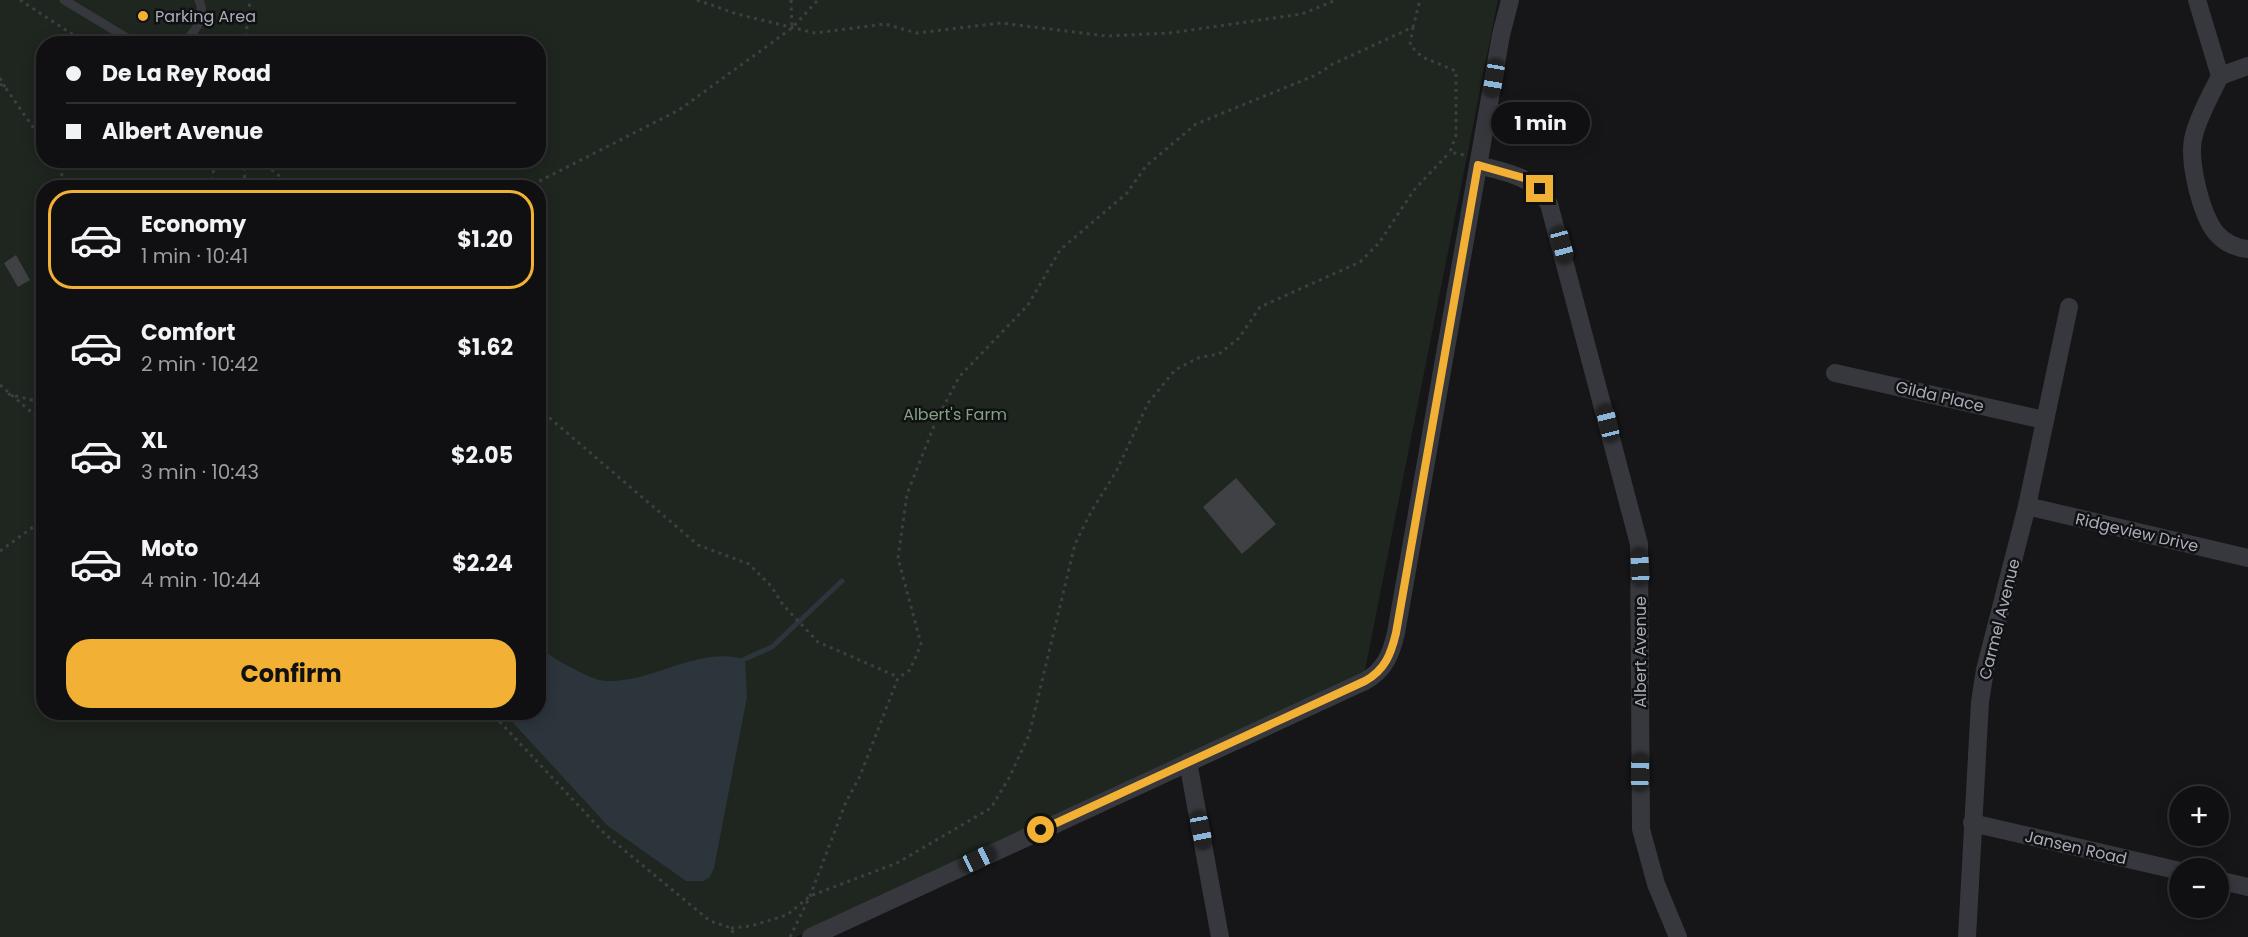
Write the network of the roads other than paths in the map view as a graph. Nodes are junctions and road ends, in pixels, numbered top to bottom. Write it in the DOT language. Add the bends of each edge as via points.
graph roads {
  1 [pos="64,0"];
  2 [pos="199,0"];
  3 [pos="1510,0"];
  4 [pos="2197,0"];
  5 [pos="124,36"];
  6 [pos="189,36"];
  7 [pos="2248,66"];
  8 [pos="2220,76"];
  9 [pos="1478,165"];
  10 [pos="2248,249"];
  11 [pos="2069,307"];
  12 [pos="1835,373"];
  13 [pos="2044,420"];
  14 [pos="2027,506"];
  15 [pos="2248,558"];
  16 [pos="1188,762"];
  17 [pos="1972,823"];
  18 [pos="2169,868"];
  19 [pos="2229,883"];
  20 [pos="2248,887"];
  21 [pos="811,937"];
  22 [pos="1220,937"];
  23 [pos="1678,937"];
  24 [pos="1967,937"];
  1 -- 5 [label="lane"];
  2 -- 6 [label="lane" via="201,19"];
  3 -- 9 [label="street"];
  4 -- 8 [label="street"];
  7 -- 8 [label="street"];
  8 -- 10 [label="street" via="2193,136 2193,163 2201,200 2216,233 2233,245"];
  9 -- 16 [label="street" via="1396,633 1388,659 1365,681"];
  9 -- 23 [label="street, Albert Avenue" via="1524,178 1540,189 1549,204 1603,401 1639,544 1641,829 1656,884"];
  11 -- 13 [label="street, Carmel Avenue"];
  12 -- 13 [label="street, Gilda Place"];
  13 -- 14 [label="street, Carmel Avenue"];
  14 -- 15 [label="street, Ridgeview Drive"];
  14 -- 17 [label="street, Carmel Avenue" via="1985,670"];
  16 -- 21 [label="street"];
  16 -- 22 [label="street"];
  17 -- 18 [label="street, Jansen Road"];
  17 -- 24 [label="street, Carmel Avenue"];
  19 -- 20 [label="street"];
}
